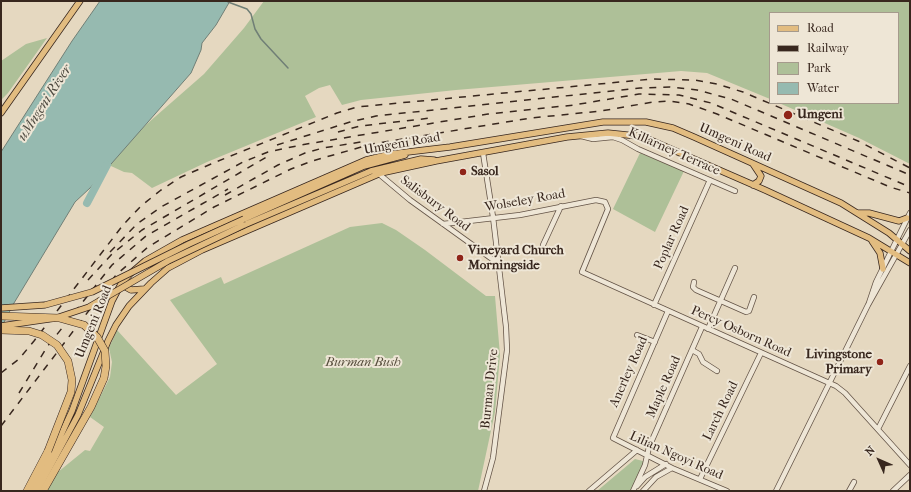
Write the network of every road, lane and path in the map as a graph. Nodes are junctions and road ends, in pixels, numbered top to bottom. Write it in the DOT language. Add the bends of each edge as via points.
graph roads {
  1 [pos="80,1"];
  2 [pos="1,112"];
  3 [pos="580,136"];
  4 [pos="425,150"];
  5 [pos="483,153"];
  6 [pos="436,161"];
  7 [pos="753,164"];
  8 [pos="379,174"];
  9 [pos="710,180"];
  10 [pos="753,185"];
  11 [pos="735,191"];
  12 [pos="560,206"];
  13 [pos="858,213"];
  14 [pos="909,216"];
  15 [pos="493,218"];
  16 [pos="244,222"];
  17 [pos="443,224"];
  18 [pos="910,230"];
  19 [pos="869,238"];
  20 [pos="897,240"];
  21 [pos="902,244"];
  22 [pos="543,245"];
  23 [pos="910,251"];
  24 [pos="895,252"];
  25 [pos="910,263"];
  26 [pos="499,264"];
  27 [pos="735,268"];
  28 [pos="883,269"];
  29 [pos="582,272"];
  30 [pos="694,282"];
  31 [pos="122,284"];
  32 [pos="144,289"];
  33 [pos="754,297"];
  34 [pos="721,300"];
  35 [pos="654,305"];
  36 [pos="868,305"];
  37 [pos="1,308"];
  38 [pos="668,311"];
  39 [pos="1,316"];
  40 [pos="1,326"];
  41 [pos="702,327"];
  42 [pos="708,329"];
  43 [pos="1,330"];
  44 [pos="638,335"];
  45 [pos="655,342"];
  46 [pos="692,350"];
  47 [pos="761,353"];
  48 [pos="910,366"];
  49 [pos="717,372"];
  50 [pos="829,383"];
  51 [pos="878,429"];
  52 [pos="616,441"];
  53 [pos="637,450"];
  54 [pos="646,455"];
  55 [pos="666,464"];
  56 [pos="910,465"];
  57 [pos="672,468"];
  58 [pos="910,475"];
  59 [pos="700,479"];
  60 [pos="854,482"];
  61 [pos="27,491"];
  62 [pos="31,491"];
  63 [pos="38,491"];
  64 [pos="43,491"];
  65 [pos="484,491"];
  66 [pos="589,491"];
  67 [pos="634,491"];
  68 [pos="642,491"];
  69 [pos="727,491"];
  70 [pos="776,491"];
  71 [pos="849,491"];
  72 [pos="894,491"];
  1 -- 2 [label="main road"];
  3 -- 5 [label="main road, Umgeni Road"];
  3 -- 9 [label="street, Killarney Terrace" via="593,139 617,138"];
  3 -- 10 [label="main road, Umgeni Road" via="623,134 648,139"];
  4 -- 7 [label="main road, Umgeni Road" via="603,122 635,121 673,128"];
  4 -- 16 [label="main road" via="364,166"];
  4 -- 31 [label="main road, Umgeni Road" via="366,160 298,188 162,250 145,261"];
  5 -- 6 [label="main road, Umgeni Road"];
  5 -- 15 [label="street, Burman Drive"];
  6 -- 8 [label="main road, Umgeni Road"];
  6 -- 16 [label="main road" via="421,159 371,170"];
  7 -- 10 [label="main road" via="761,176"];
  7 -- 13 [label="main road, Umgeni Road"];
  8 -- 17 [label="street, Salisbury Road"];
  8 -- 32 [label="main road, Umgeni Road" via="193,254 168,268"];
  9 -- 11 [label="street, Killarney Terrace"];
  9 -- 35 [label="street, Poplar Road"];
  10 -- 19 [label="main road, Umgeni Road"];
  12 -- 15 [label="street, Wolseley Road"];
  12 -- 22 [label="street"];
  12 -- 29 [label="street, Wolseley Road" via="596,200 606,202 608,206"];
  13 -- 14 [label="main road" via="869,213 899,221"];
  13 -- 20 [label="main road, Umgeni Road"];
  14 -- 20 [label="street"];
  15 -- 17 [label="street, Wolseley Road"];
  15 -- 26 [label="street, Burman Drive"];
  16 -- 37 [label="main road, bridge" via="189,244 92,292 45,305"];
  16 -- 40 [label="main road, bridge" via="85,308 56,318"];
  17 -- 26 [label="street, Salisbury Road"];
  18 -- 21 [label="street"];
  19 -- 24 [label="main road, Umgeni Road"];
  19 -- 28 [label="main road" via="880,253"];
  20 -- 21 [label="main road, Umgeni Road"];
  20 -- 24 [label="street"];
  21 -- 23 [label="main road, Umgeni Road"];
  21 -- 24 [label="street"];
  24 -- 25 [label="main road, Umgeni Road"];
  24 -- 28 [label="street"];
  24 -- 36 [label="street"];
  26 -- 65 [label="street, Burman Drive" via="506,327 506,356 493,458"];
  27 -- 34 [label="street"];
  28 -- 36 [label="street"];
  29 -- 35 [label="street, Percy Osborn Road"];
  30 -- 34 [label="street" via="694,288"];
  31 -- 32 [label="main road" via="131,290"];
  31 -- 62 [label="main road, Umgeni Road" via="108,311 72,411"];
  32 -- 63 [label="main road, Umgeni Road" via="116,325 78,415"];
  33 -- 34 [label="street" via="746,312"];
  34 -- 42 [label="street"];
  35 -- 38 [label="street, Percy Osborn Road"];
  36 -- 50 [label="street"];
  38 -- 41 [label="street, Percy Osborn Road"];
  38 -- 45 [label="street, Anerley Road"];
  39 -- 64 [label="highway, bridge" via="59,318 80,323 92,331 103,348 106,366 102,386"];
  41 -- 42 [label="street, Percy Osborn Road"];
  41 -- 46 [label="street, Maple Road"];
  42 -- 47 [label="street, Percy Osborn Road"];
  43 -- 61 [label="highway, bridge" via="29,331 42,335 57,345 68,361 72,380 71,392 48,451"];
  44 -- 45 [label="street"];
  45 -- 52 [label="street, Anerley Road" via="613,435"];
  46 -- 49 [label="street"];
  46 -- 54 [label="street, Maple Road"];
  47 -- 50 [label="street, Percy Osborn Road"];
  47 -- 59 [label="street, Larch Road"];
  48 -- 51 [label="street"];
  50 -- 51 [label="street, Percy Osborn Road" via="841,389"];
  50 -- 70 [label="street"];
  51 -- 56 [label="street, Percy Osborn Road"];
  52 -- 53 [label="street, Lilian Ngoyi Road"];
  53 -- 54 [label="street, Lilian Ngoyi Road"];
  53 -- 66 [label="street"];
  54 -- 55 [label="street, Lilian Ngoyi Road"];
  54 -- 67 [label="street, Maple Road" via="645,465"];
  55 -- 57 [label="street, Lilian Ngoyi Road"];
  55 -- 67 [label="street" via="645,477"];
  57 -- 59 [label="street, Lilian Ngoyi Road"];
  57 -- 68 [label="street" via="656,477"];
  58 -- 72 [label="street"];
  59 -- 69 [label="street, Lilian Ngoyi Road"];
  60 -- 71 [label="street"];
  67 -- 68 [label="street"];
}
